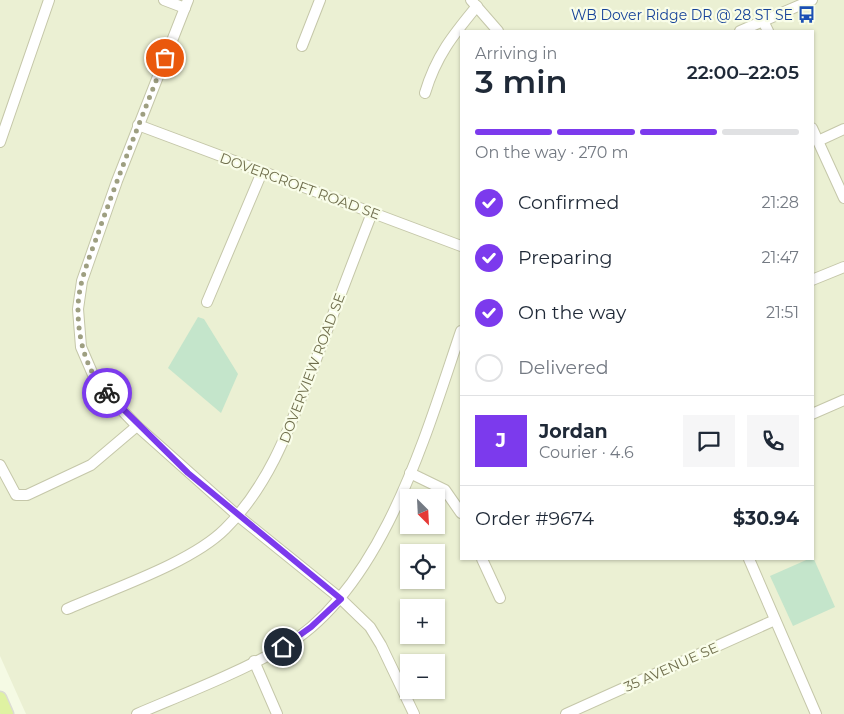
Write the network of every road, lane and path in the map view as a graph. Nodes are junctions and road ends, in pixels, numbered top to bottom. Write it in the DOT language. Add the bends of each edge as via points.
graph roads {
  1 [pos="49,0"];
  2 [pos="164,0"];
  3 [pos="320,0"];
  4 [pos="812,0"];
  5 [pos="474,3"];
  6 [pos="186,4"];
  7 [pos="764,21"];
  8 [pos="497,30"];
  9 [pos="742,30"];
  10 [pos="768,30"];
  11 [pos="302,46"];
  12 [pos="425,93"];
  13 [pos="138,124"];
  14 [pos="844,129"];
  15 [pos="814,132"];
  16 [pos="818,141"];
  17 [pos="0,142"];
  18 [pos="262,172"];
  19 [pos="844,198"];
  20 [pos="372,212"];
  21 [pos="460,246"];
  22 [pos="844,267"];
  23 [pos="814,279"];
  24 [pos="207,302"];
  25 [pos="459,343"];
  26 [pos="844,400"];
  27 [pos="814,413"];
  28 [pos="138,426"];
  29 [pos="0,465"];
  30 [pos="410,473"];
  31 [pos="460,512"];
  32 [pos="237,515"];
  33 [pos="482,560"];
  34 [pos="749,560"];
  35 [pos="500,598"];
  36 [pos="341,599"];
  37 [pos="67,609"];
  38 [pos="775,620"];
  39 [pos="254,662"];
  40 [pos="0,698"];
  41 [pos="7,714"];
  42 [pos="137,714"];
  43 [pos="277,714"];
  44 [pos="414,714"];
  45 [pos="566,714"];
  46 [pos="816,714"];
  1 -- 17 [label="street"];
  2 -- 6 [label="street"];
  3 -- 11 [label="street"];
  4 -- 7 [label="street"];
  5 -- 8 [label="street"];
  5 -- 12 [label="street" via="432,70"];
  6 -- 13 [label="street"];
  7 -- 9 [label="street"];
  7 -- 10 [label="street"];
  13 -- 18 [label="street, DOVERCROFT ROAD SE"];
  13 -- 28 [label="street" via="82,281 78,309 81,347 98,384"];
  14 -- 16 [label="street"];
  15 -- 16 [label="street"];
  16 -- 19 [label="street"];
  18 -- 20 [label="street, DOVERCROFT ROAD SE"];
  18 -- 24 [label="street"];
  20 -- 21 [label="street, DOVERCROFT ROAD SE"];
  20 -- 32 [label="street, DOVERVIEW ROAD SE" via="287,434 268,472"];
  22 -- 23 [label="street"];
  25 -- 30 [label="street"];
  26 -- 27 [label="street"];
  28 -- 29 [label="street" via="91,465 27,495 16,495"];
  28 -- 32 [label="street"];
  30 -- 31 [label="street" via="445,490"];
  30 -- 36 [label="street" via="366,564"];
  32 -- 36 [label="street"];
  32 -- 37 [label="street, DOVERVIEW ROAD SE" via="224,530 189,555"];
  33 -- 35 [label="street"];
  34 -- 38 [label="street"];
  36 -- 39 [label="street" via="311,627"];
  36 -- 44 [label="street" via="370,628 381,645"];
  38 -- 45 [label="street, 35 AVENUE SE"];
  38 -- 46 [label="street"];
  39 -- 42 [label="street"];
  39 -- 43 [label="street"];
  40 -- 41 [label="main road"];
}
